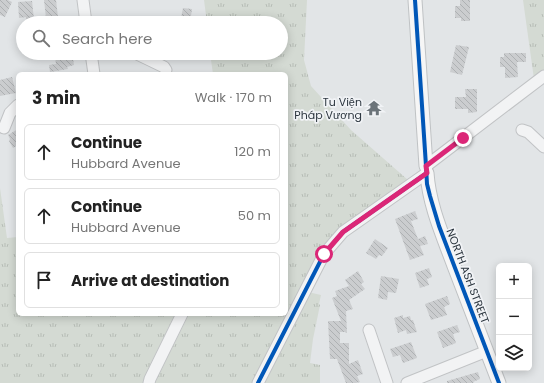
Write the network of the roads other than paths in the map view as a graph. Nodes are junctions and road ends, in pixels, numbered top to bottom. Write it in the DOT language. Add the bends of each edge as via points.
graph roads {
  1 [pos="83,0"];
  2 [pos="415,0"];
  3 [pos="85,16"];
  4 [pos="91,60"];
  5 [pos="150,60"];
  6 [pos="166,70"];
  7 [pos="94,72"];
  8 [pos="544,76"];
  9 [pos="16,107"];
  10 [pos="4,128"];
  11 [pos="522,130"];
  12 [pos="544,147"];
  13 [pos="426,169"];
  14 [pos="181,316"];
  15 [pos="369,330"];
  16 [pos="487,351"];
  17 [pos="149,383"];
  18 [pos="258,383"];
  19 [pos="387,383"];
  20 [pos="407,383"];
  21 [pos="499,383"];
  1 -- 3 [label="street"];
  2 -- 13 [label="main road, NORTH ASH STREET"];
  4 -- 7 [label="street"];
  5 -- 6 [label="street"];
  8 -- 13 [label="street"];
  9 -- 10 [label="street" via="10,113"];
  11 -- 12 [label="street" via="528,132"];
  13 -- 16 [label="main road, NORTH ASH STREET" via="427,184 439,226"];
  13 -- 18 [label="street" via="343,232 324,254"];
  14 -- 17 [label="street"];
  15 -- 19 [label="street"];
  16 -- 20 [label="street"];
  16 -- 21 [label="main road, NORTH ASH STREET"];
}
